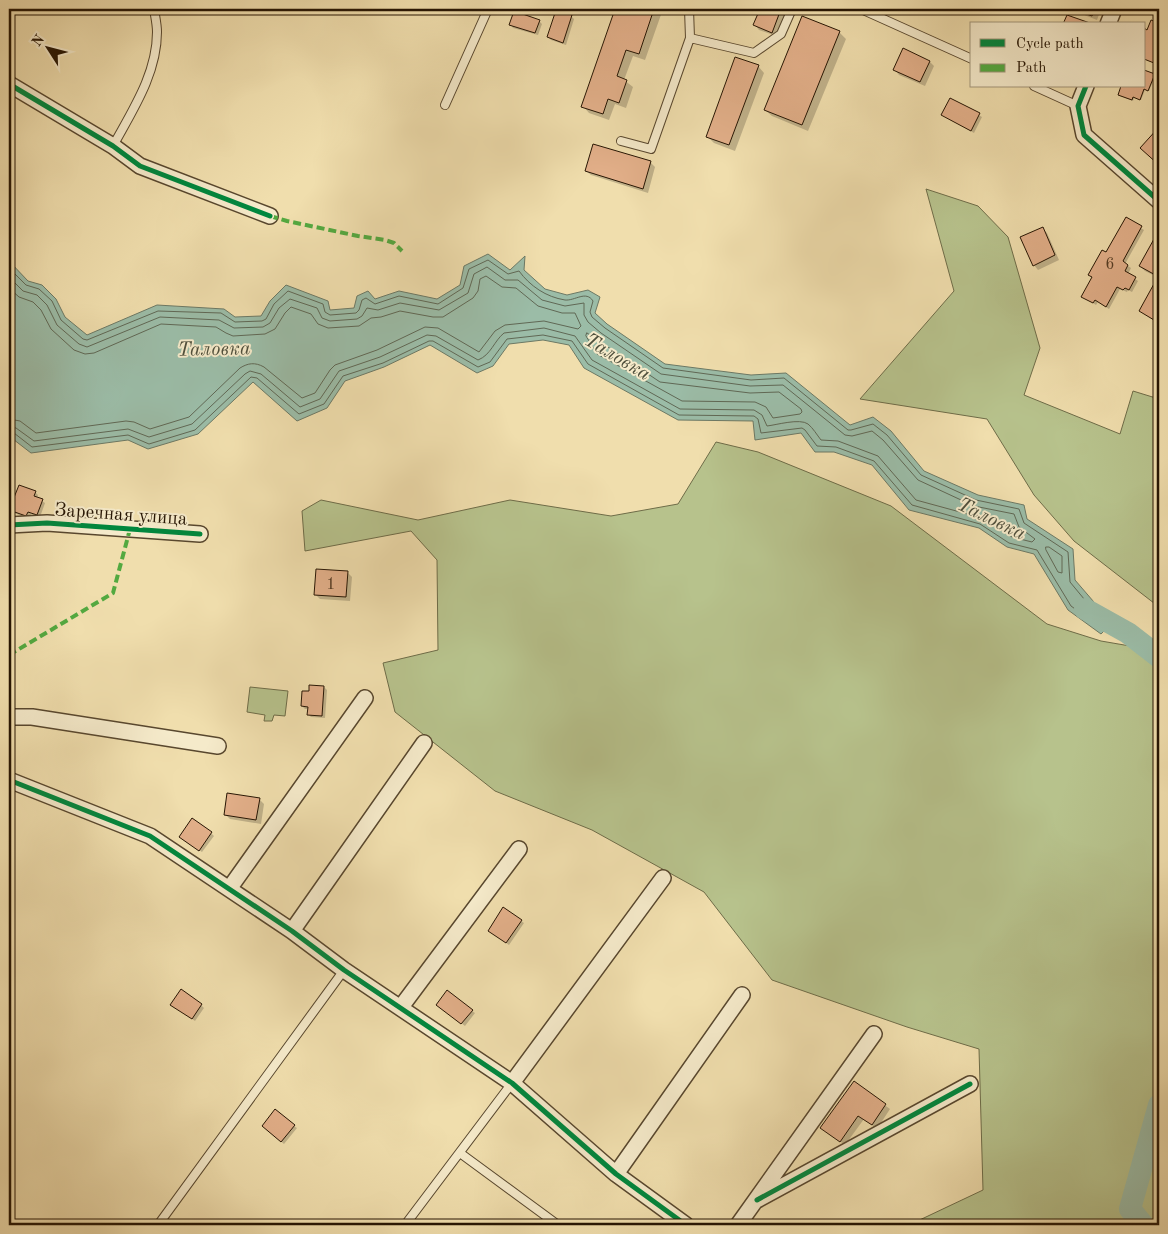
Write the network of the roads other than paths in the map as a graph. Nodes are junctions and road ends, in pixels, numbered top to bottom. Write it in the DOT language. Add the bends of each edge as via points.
graph roads {
  1 [pos="154,9"];
  2 [pos="488,9"];
  3 [pos="689,9"];
  4 [pos="792,9"];
  5 [pos="862,9"];
  6 [pos="1114,9"];
  7 [pos="1109,22"];
  8 [pos="690,38"];
  9 [pos="970,58"];
  10 [pos="9,84"];
  11 [pos="1038,88"];
  12 [pos="1085,88"];
  13 [pos="445,105"];
  14 [pos="1078,106"];
  15 [pos="621,141"];
  16 [pos="113,146"];
  17 [pos="1159,201"];
  18 [pos="270,216"];
  19 [pos="9,525"];
  20 [pos="200,534"];
  21 [pos="364,698"];
  22 [pos="9,717"];
  23 [pos="424,743"];
  24 [pos="218,746"];
  25 [pos="9,780"];
  26 [pos="519,850"];
  27 [pos="663,878"];
  28 [pos="229,889"];
  29 [pos="292,931"];
  30 [pos="344,970"];
  31 [pos="742,995"];
  32 [pos="401,1007"];
  33 [pos="874,1034"];
  34 [pos="512,1083"];
  35 [pos="970,1084"];
  36 [pos="460,1153"];
  37 [pos="616,1174"];
  38 [pos="757,1200"];
  39 [pos="158,1225"];
  40 [pos="405,1225"];
  41 [pos="558,1225"];
  42 [pos="686,1225"];
  43 [pos="738,1225"];
  1 -- 16 [label="lane" via="157,31 155,56 141,95"];
  2 -- 13 [label="lane"];
  3 -- 8 [label="lane"];
  4 -- 8 [label="lane" via="781,34 754,53"];
  5 -- 9 [label="lane"];
  6 -- 7 [label="street"];
  8 -- 15 [label="lane" via="651,149"];
  10 -- 16 [label="street"];
  11 -- 14 [label="lane"];
  12 -- 14 [label="street"];
  14 -- 17 [label="street" via="1084,135"];
  16 -- 18 [label="street" via="140,166"];
  19 -- 20 [label="street, Заречная улица" via="47,523"];
  21 -- 28 [label="street"];
  22 -- 24 [label="street" via="32,717"];
  23 -- 29 [label="street"];
  25 -- 28 [label="street" via="150,836"];
  26 -- 32 [label="street"];
  27 -- 34 [label="street"];
  28 -- 29 [label="street"];
  29 -- 30 [label="street"];
  30 -- 32 [label="street"];
  30 -- 39 [label="lane"];
  31 -- 37 [label="street"];
  32 -- 34 [label="street"];
  33 -- 38 [label="street"];
  34 -- 36 [label="lane"];
  34 -- 37 [label="street"];
  35 -- 38 [label="street"];
  36 -- 40 [label="lane"];
  36 -- 41 [label="lane"];
  37 -- 42 [label="street"];
  38 -- 43 [label="street"];
}
